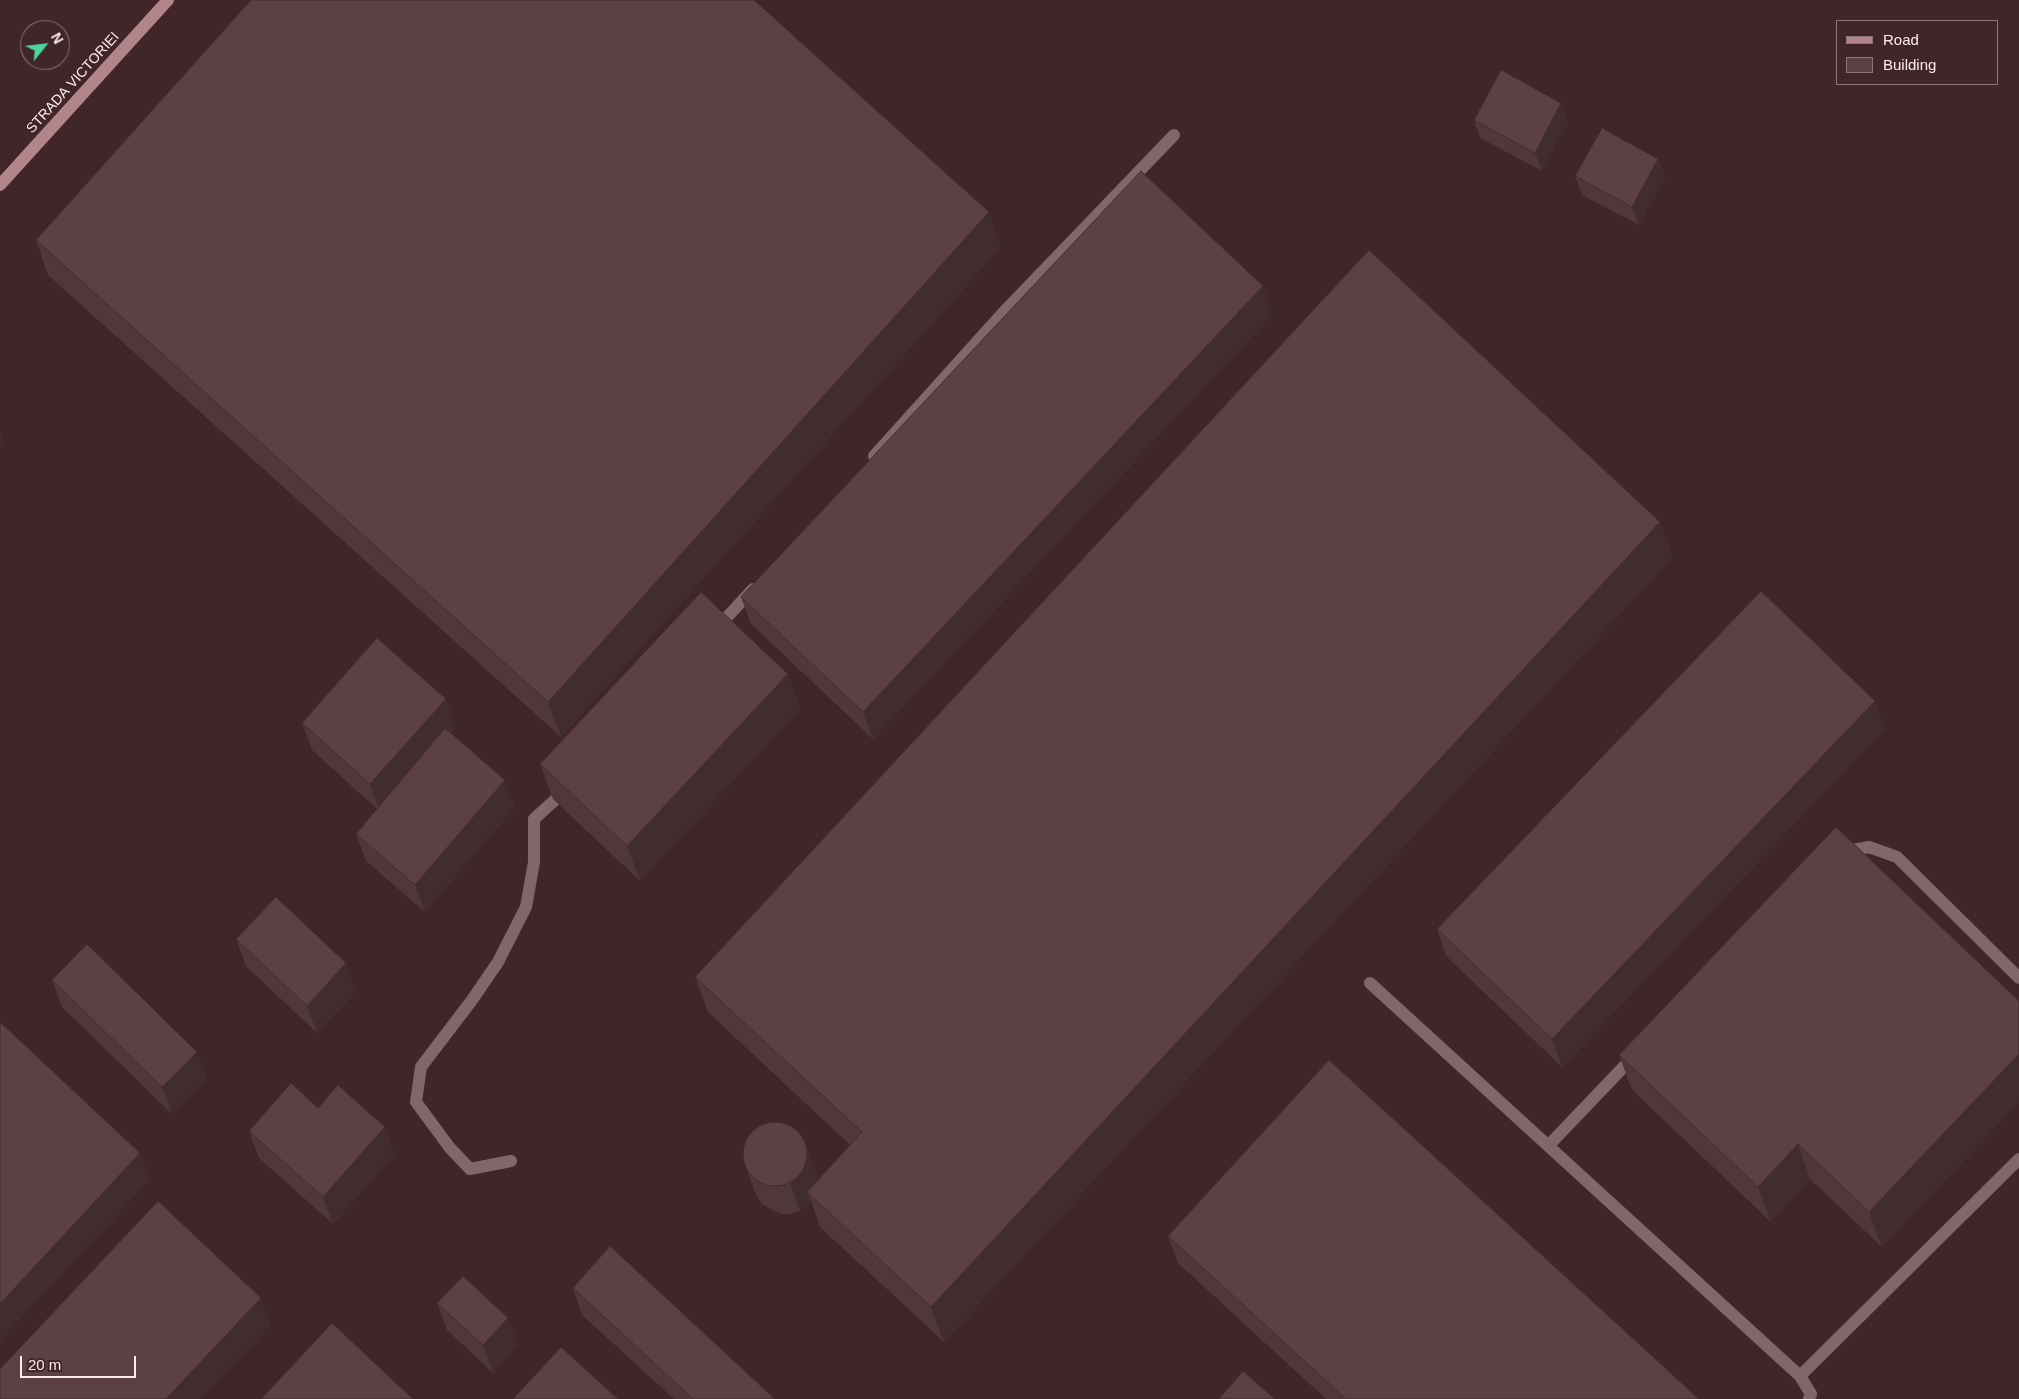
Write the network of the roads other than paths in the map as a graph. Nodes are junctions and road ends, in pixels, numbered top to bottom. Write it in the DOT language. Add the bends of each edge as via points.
graph roads {
  1 [pos="168,0"];
  2 [pos="1174,135"];
  3 [pos="0,185"];
  4 [pos="868,462"];
  5 [pos="762,579"];
  6 [pos="709,638"];
  7 [pos="575,781"];
  8 [pos="1827,855"];
  9 [pos="2019,978"];
  10 [pos="1370,983"];
  11 [pos="1644,1046"];
  12 [pos="1549,1146"];
  13 [pos="2019,1159"];
  14 [pos="511,1162"];
  15 [pos="1800,1376"];
  16 [pos="1809,1399"];
  1 -- 3 [label="main road, STRADA VICTORIEI"];
  2 -- 4 [label="lane" via="1001,316"];
  5 -- 6 [label="lane"];
  7 -- 14 [label="lane" via="534,819 534,862 526,907 498,962 420,1067 416,1102 470,1169"];
  8 -- 9 [label="lane" via="1868,846 1897,857"];
  10 -- 12 [label="lane"];
  11 -- 12 [label="lane"];
  12 -- 15 [label="lane"];
  13 -- 15 [label="lane"];
  15 -- 16 [label="lane" via="1811,1394"];
}
